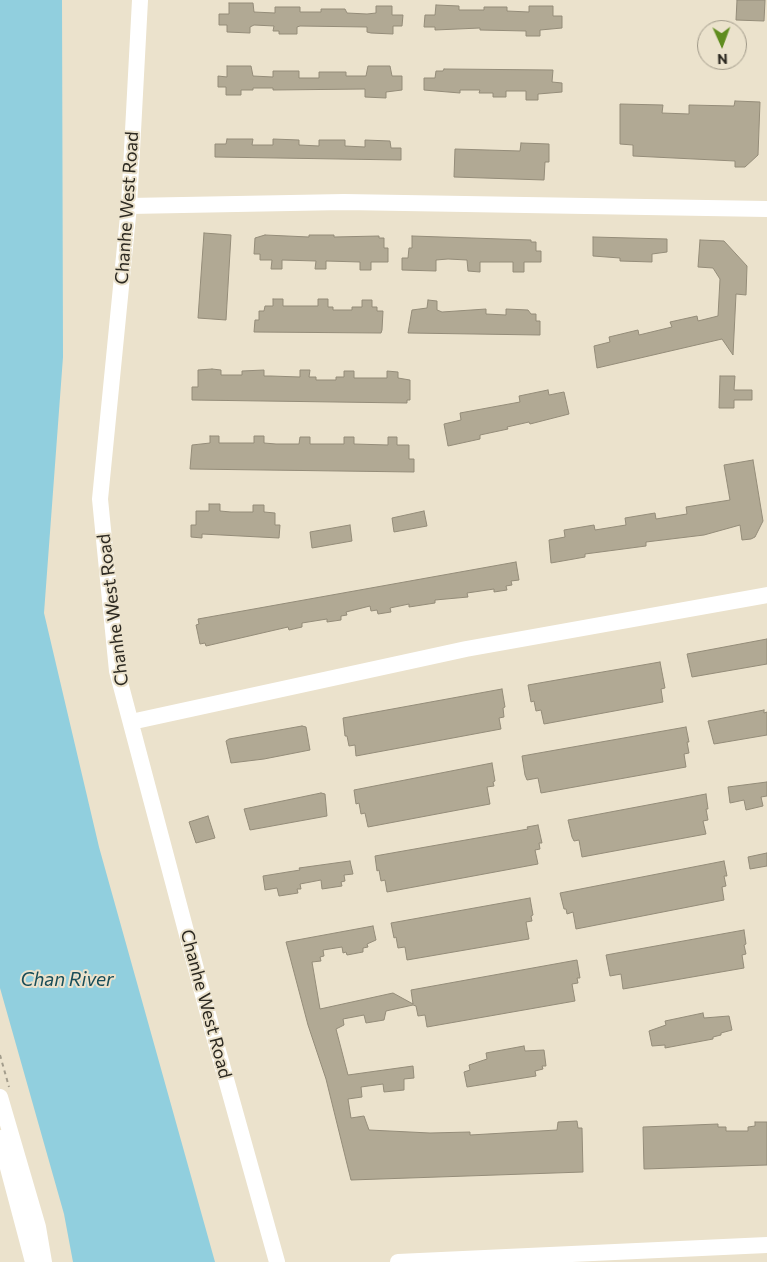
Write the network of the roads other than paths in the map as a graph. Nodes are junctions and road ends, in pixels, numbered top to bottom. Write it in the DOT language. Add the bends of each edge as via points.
graph roads {
  1 [pos="140,0"];
  2 [pos="130,206"];
  3 [pos="767,209"];
  4 [pos="767,595"];
  5 [pos="131,722"];
  6 [pos="0,1097"];
  7 [pos="0,1138"];
  8 [pos="767,1245"];
  9 [pos="644,1256"];
  10 [pos="33,1262"];
  11 [pos="44,1262"];
  12 [pos="278,1262"];
  13 [pos="398,1262"];
  1 -- 2 [label="street, Chanhe West Road"];
  2 -- 3 [label="street" via="344,202"];
  2 -- 5 [label="street, Chanhe West Road" via="100,499 117,671"];
  4 -- 5 [label="street" via="466,649"];
  5 -- 12 [label="street, Chanhe West Road"];
  6 -- 11 [label="street" via="38,1226"];
  7 -- 10 [label="street"];
  8 -- 9 [label="street"];
  9 -- 13 [label="street"];
}
